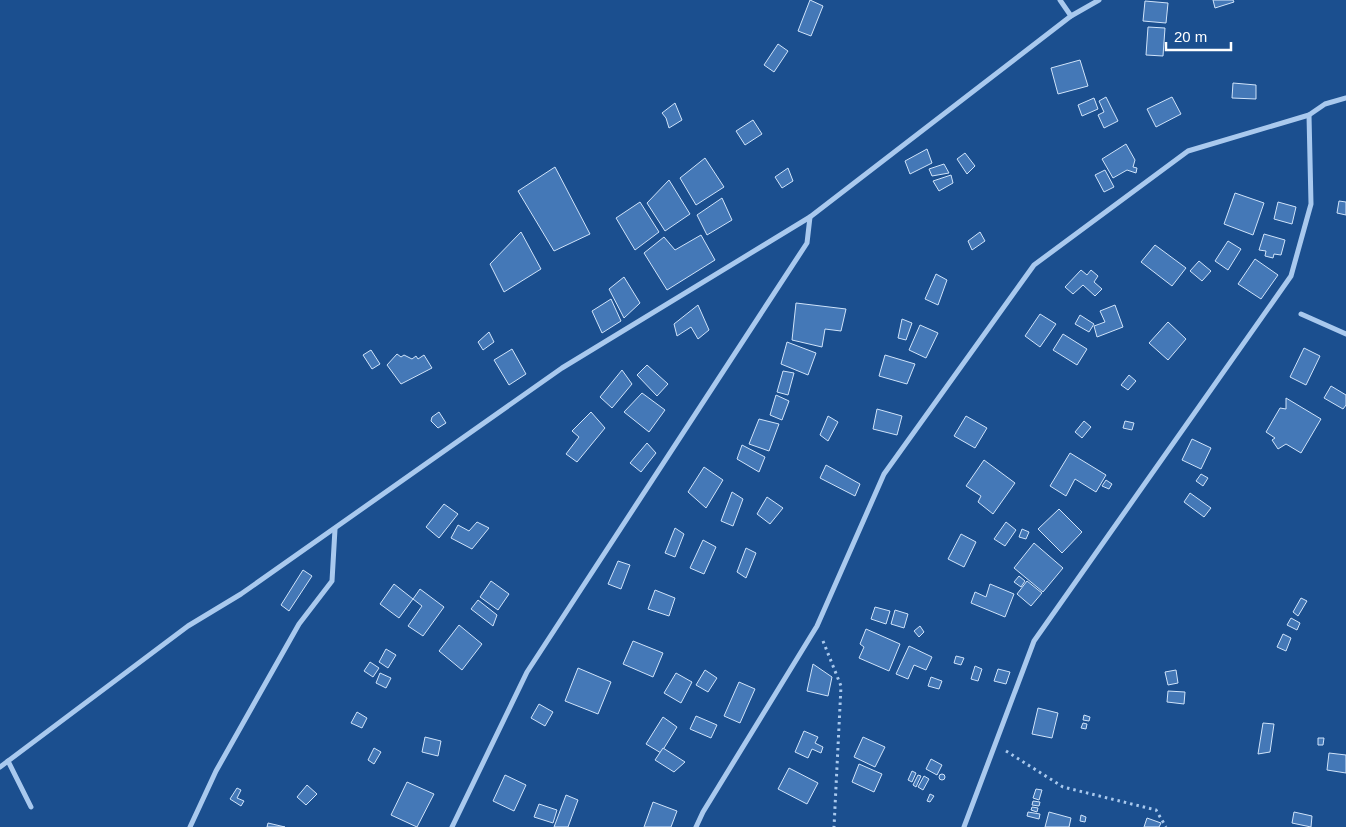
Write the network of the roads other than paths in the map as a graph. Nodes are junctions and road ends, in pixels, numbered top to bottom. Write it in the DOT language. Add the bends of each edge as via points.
graph roads {
  1 [pos="1060,0"];
  2 [pos="1099,0"];
  3 [pos="1071,16"];
  4 [pos="1346,98"];
  5 [pos="1309,115"];
  6 [pos="810,217"];
  7 [pos="1301,314"];
  8 [pos="1346,334"];
  9 [pos="335,528"];
  10 [pos="8,761"];
  11 [pos="0,767"];
  12 [pos="31,807"];
  13 [pos="190,827"];
  14 [pos="452,827"];
  15 [pos="696,827"];
  16 [pos="964,827"];
  1 -- 3 [label="street"];
  2 -- 3 [label="street"];
  3 -- 6 [label="street"];
  4 -- 5 [label="street" via="1325,104"];
  5 -- 15 [label="street" via="1188,151 1034,265 884,474 817,626"];
  5 -- 16 [label="street" via="1311,204 1291,276 1034,641"];
  6 -- 9 [label="street" via="562,368"];
  6 -- 14 [label="street" via="807,243 527,672"];
  7 -- 8 [label="street"];
  9 -- 10 [label="street" via="241,594 188,626"];
  9 -- 13 [label="street" via="332,580 299,624 216,771"];
  10 -- 11 [label="street"];
  10 -- 12 [label="street"];
}
